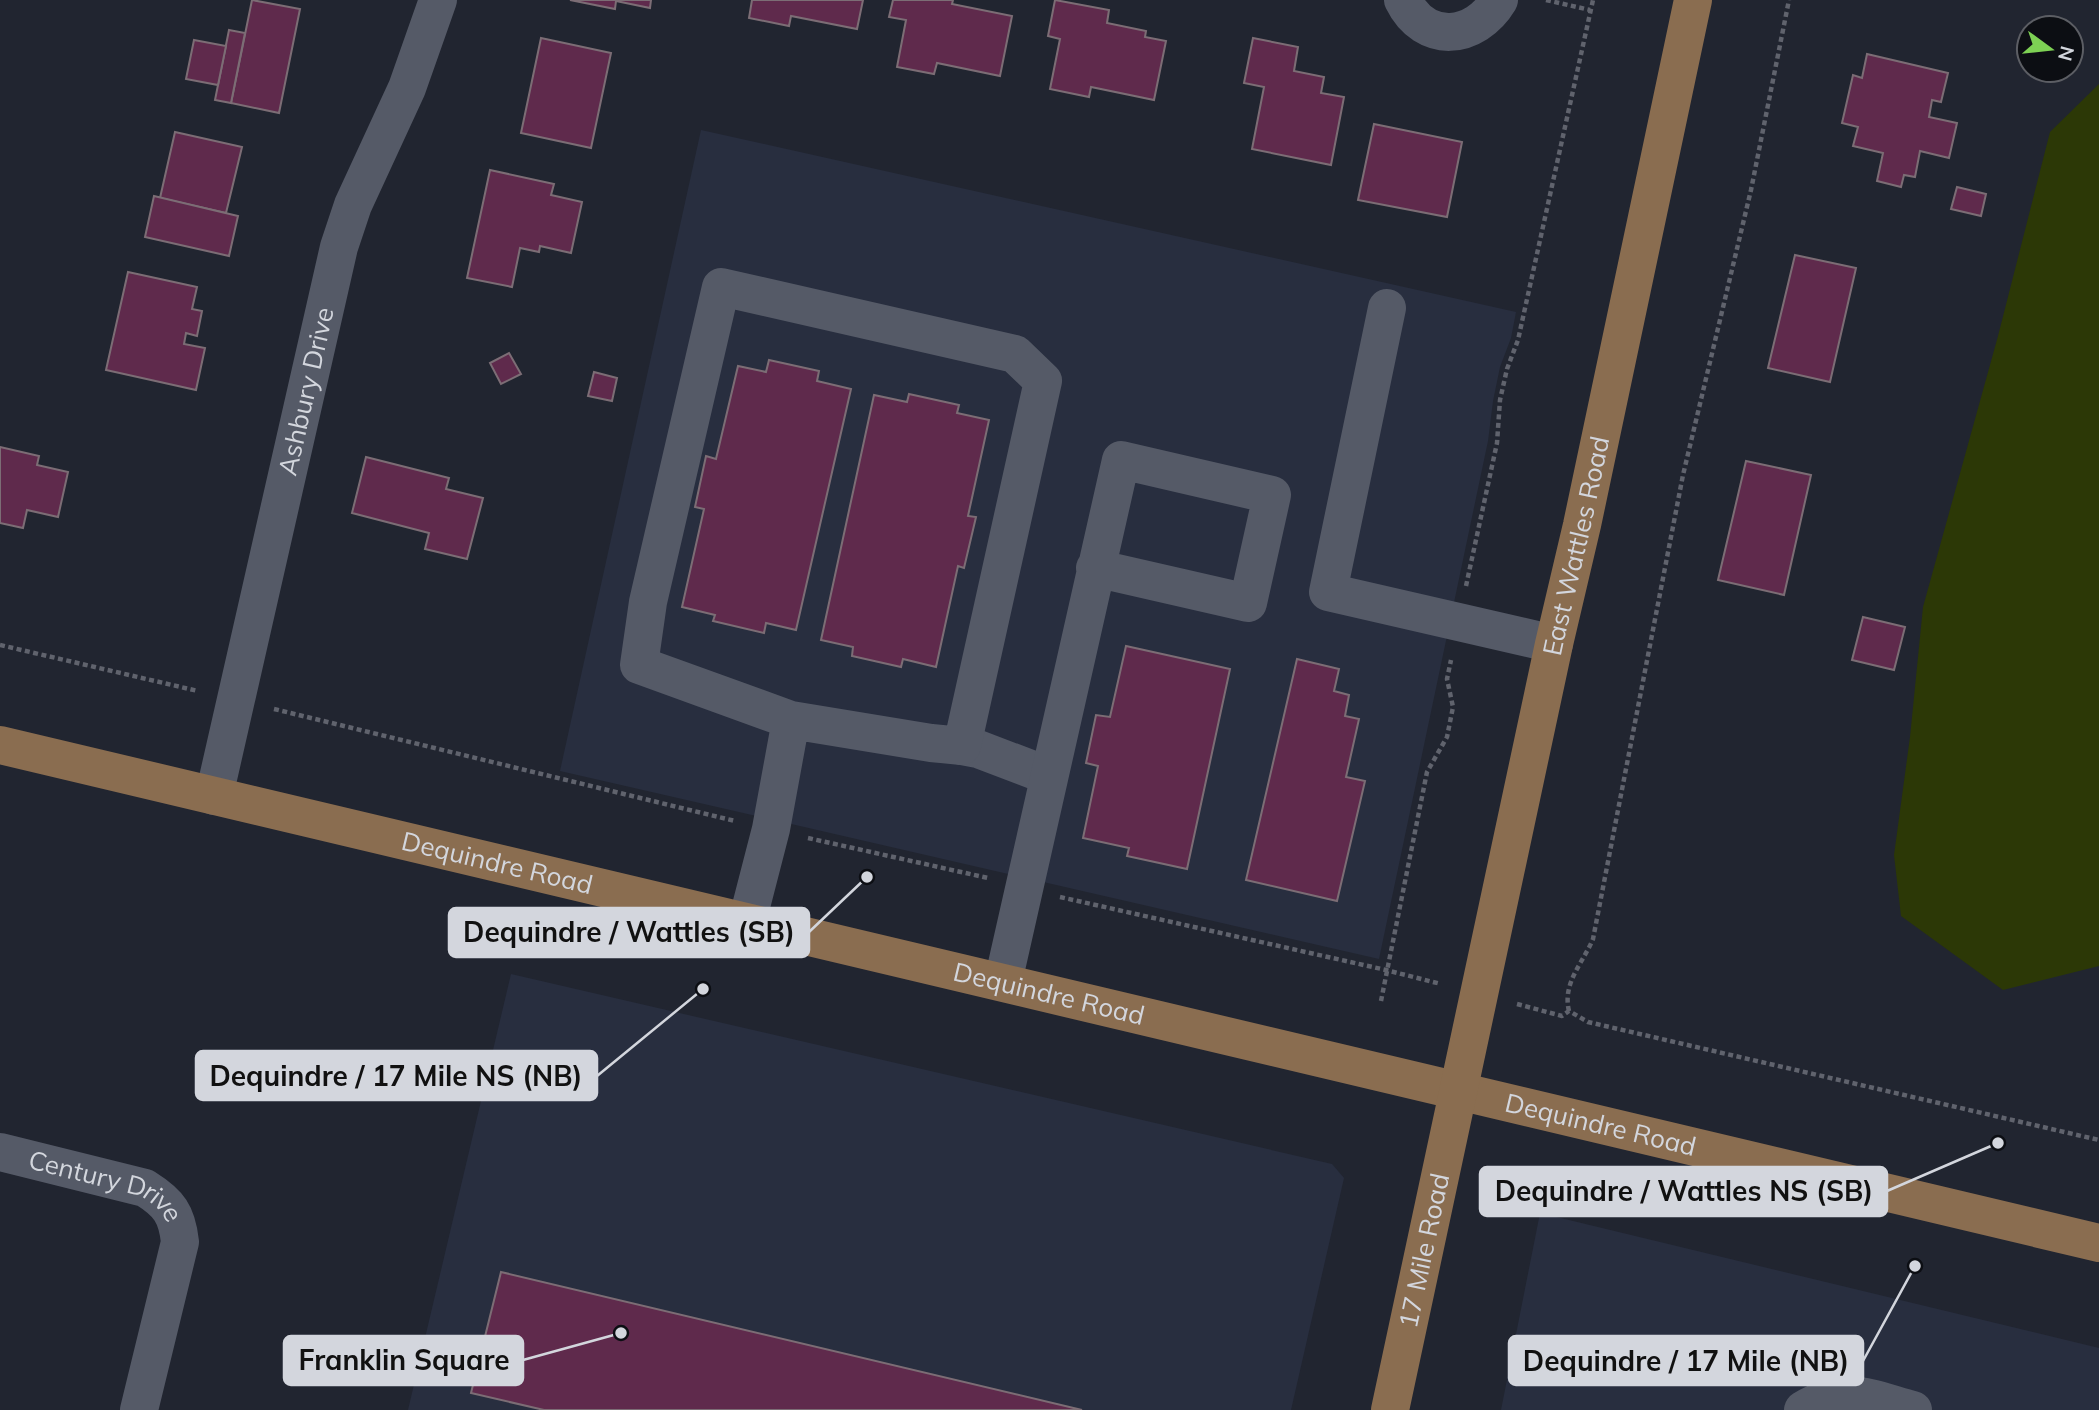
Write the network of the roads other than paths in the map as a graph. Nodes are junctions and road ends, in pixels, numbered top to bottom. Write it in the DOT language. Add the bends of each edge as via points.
graph roads {
  1 [pos="438,0"];
  2 [pos="1403,0"];
  3 [pos="1499,0"];
  4 [pos="1693,0"];
  5 [pos="1387,307"];
  6 [pos="1095,568"];
  7 [pos="1554,644"];
  8 [pos="791,720"];
  9 [pos="0,745"];
  10 [pos="962,746"];
  11 [pos="1049,776"];
  12 [pos="214,796"];
  13 [pos="747,922"];
  14 [pos="1003,982"];
  15 [pos="1458,1090"];
  16 [pos="0,1152"];
  17 [pos="2099,1243"];
  18 [pos="1857,1403"];
  19 [pos="139,1410"];
  20 [pos="1390,1410"];
  21 [pos="1803,1410"];
  22 [pos="1913,1410"];
  1 -- 12 [label="street, Ashbury Drive" via="407,88 339,247"];
  2 -- 3 [label="street" via="1413,16 1443,32 1476,26"];
  4 -- 7 [label="main road, East Wattles Road"];
  5 -- 7 [label="street" via="1328,592"];
  6 -- 6 [label="street" via="1248,603 1272,495 1121,460"];
  6 -- 11 [label="street"];
  7 -- 15 [label="main road, East Wattles Road"];
  8 -- 10 [label="street"];
  8 -- 10 [label="street" via="639,665 648,603 721,287 1015,354 1043,382"];
  8 -- 13 [label="street" via="771,829"];
  9 -- 12 [label="main road, Dequindre Road"];
  10 -- 11 [label="street"];
  11 -- 14 [label="street"];
  12 -- 13 [label="main road, Dequindre Road"];
  13 -- 14 [label="main road, Dequindre Road"];
  14 -- 15 [label="main road, Dequindre Road"];
  15 -- 17 [label="main road, Dequindre Road"];
  15 -- 20 [label="main road, 17 Mile Road"];
  16 -- 19 [label="street, Century Drive" via="145,1188 165,1200 180,1242"];
  18 -- 21 [label="street" via="1832,1395"];
  18 -- 22 [label="street"];
}
